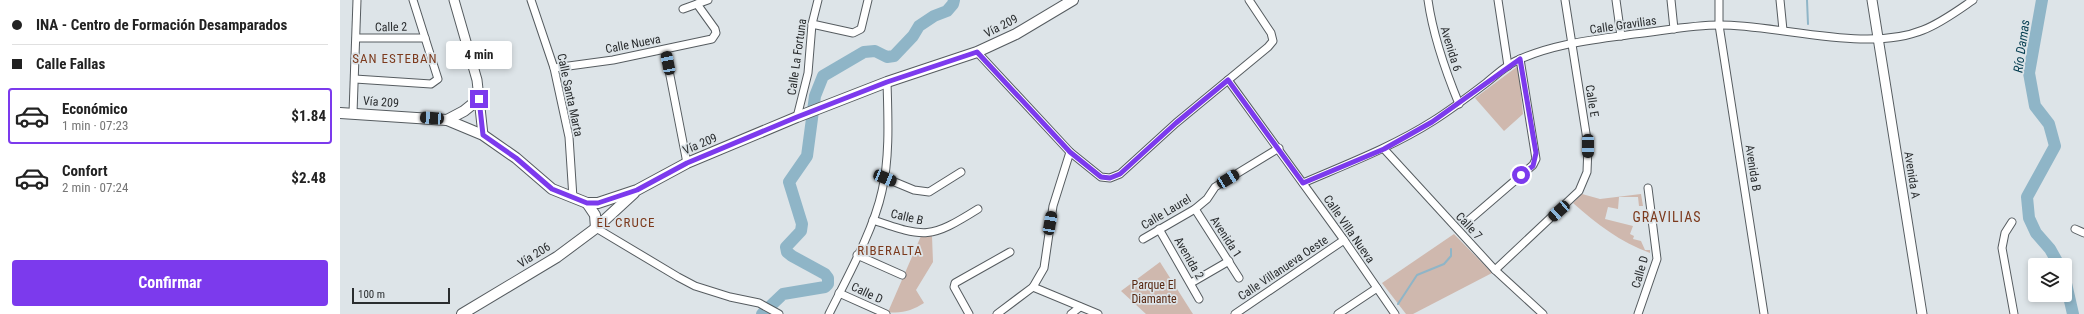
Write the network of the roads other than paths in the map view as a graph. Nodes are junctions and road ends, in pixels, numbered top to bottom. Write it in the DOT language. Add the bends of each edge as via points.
graph roads {
  1 [pos="357,0"];
  2 [pos="413,0"];
  3 [pos="454,0"];
  4 [pos="532,0"];
  5 [pos="708,0"];
  6 [pos="818,0"];
  7 [pos="868,0"];
  8 [pos="1249,0"];
  9 [pos="1428,0"];
  10 [pos="1498,0"];
  11 [pos="1565,0"];
  12 [pos="1616,0"];
  13 [pos="1671,0"];
  14 [pos="1719,0"];
  15 [pos="1780,0"];
  16 [pos="1872,0"];
  17 [pos="1972,0"];
  18 [pos="1067,2"];
  19 [pos="697,4"];
  20 [pos="683,9"];
  21 [pos="812,24"];
  22 [pos="1719,25"];
  23 [pos="1674,29"];
  24 [pos="1782,30"];
  25 [pos="1620,36"];
  26 [pos="357,38"];
  27 [pos="425,38"];
  28 [pos="1878,39"];
  29 [pos="1572,43"];
  30 [pos="665,50"];
  31 [pos="977,52"];
  32 [pos="1520,59"];
  33 [pos="1508,66"];
  34 [pos="554,68"];
  35 [pos="355,79"];
  36 [pos="1228,80"];
  37 [pos="887,82"];
  38 [pos="479,99"];
  39 [pos="1459,104"];
  40 [pos="340,113"];
  41 [pos="353,113"];
  42 [pos="800,116"];
  43 [pos="447,120"];
  44 [pos="483,135"];
  45 [pos="1278,148"];
  46 [pos="1384,149"];
  47 [pos="1070,152"];
  48 [pos="687,163"];
  49 [pos="961,172"];
  50 [pos="885,178"];
  51 [pos="1303,183"];
  52 [pos="1648,188"];
  53 [pos="637,190"];
  54 [pos="573,198"];
  55 [pos="587,203"];
  56 [pos="598,203"];
  57 [pos="978,209"];
  58 [pos="1195,209"];
  59 [pos="873,220"];
  60 [pos="1468,221"];
  61 [pos="2012,222"];
  62 [pos="596,228"];
  63 [pos="1159,229"];
  64 [pos="2075,229"];
  65 [pos="2084,233"];
  66 [pos="1143,239"];
  67 [pos="1344,240"];
  68 [pos="1010,252"];
  69 [pos="857,255"];
  70 [pos="1229,261"];
  71 [pos="1495,270"];
  72 [pos="902,275"];
  73 [pos="1239,278"];
  74 [pos="1192,283"];
  75 [pos="1034,287"];
  76 [pos="1377,288"];
  77 [pos="840,293"];
  78 [pos="1200,299"];
  79 [pos="1080,307"];
  80 [pos="778,313"];
  81 [pos="462,314"];
  82 [pos="829,314"];
  83 [pos="886,314"];
  84 [pos="969,314"];
  85 [pos="997,314"];
  86 [pos="1071,314"];
  87 [pos="1098,314"];
  88 [pos="1235,314"];
  89 [pos="1338,314"];
  90 [pos="1395,314"];
  91 [pos="1543,314"];
  92 [pos="1638,314"];
  93 [pos="1764,314"];
  94 [pos="1922,314"];
  95 [pos="2014,314"];
  1 -- 26 [label="street"];
  2 -- 27 [label="street"];
  3 -- 38 [label="street" via="460,28 471,56"];
  4 -- 34 [label="street, Calle Santa Marta"];
  5 -- 19 [label="street"];
  6 -- 21 [label="street, Calle La Fortuna"];
  7 -- 21 [label="street" via="861,30 857,32"];
  8 -- 36 [label="street" via="1271,33 1273,41"];
  9 -- 39 [label="street, Avenida 6" via="1434,35"];
  10 -- 33 [label="street"];
  11 -- 29 [label="street"];
  12 -- 25 [label="street"];
  13 -- 23 [label="street"];
  14 -- 22 [label="street"];
  15 -- 24 [label="street"];
  16 -- 28 [label="street, Avenida A"];
  17 -- 28 [label="street, Calle Gravilias" via="1922,31 1896,38"];
  18 -- 31 [label="main road, Vía 209" via="1016,34"];
  19 -- 20 [label="street"];
  19 -- 30 [label="street, Calle Nueva" via="715,29 714,37"];
  21 -- 42 [label="street, Calle La Fortuna" via="808,74"];
  22 -- 23 [label="street, Calle Gravilias"];
  22 -- 24 [label="street, Calle Gravilias"];
  22 -- 93 [label="street, Avenida B"];
  23 -- 25 [label="street, Calle Gravilias"];
  24 -- 28 [label="street, Calle Gravilias" via="1830,37"];
  25 -- 29 [label="street, Calle Gravilias"];
  26 -- 27 [label="street, Calle 2"];
  26 -- 35 [label="street"];
  27 -- 35 [label="street" via="438,75 435,82 431,84"];
  28 -- 94 [label="street, Avenida A"];
  29 -- 32 [label="street, Calle Gravilias" via="1546,48"];
  29 -- 71 [label="street, Calle E" via="1588,146 1587,172 1579,191"];
  30 -- 34 [label="street, Calle Nueva"];
  30 -- 48 [label="street"];
  31 -- 37 [label="main road, Vía 209"];
  31 -- 47 [label="street"];
  32 -- 33 [label="street, Calle Gravilias"];
  32 -- 60 [label="street" via="1536,159 1533,166"];
  33 -- 39 [label="street, Calle Gravilias"];
  34 -- 54 [label="street, Calle Santa Marta" via="569,137"];
  35 -- 41 [label="street"];
  36 -- 45 [label="street, Calle Villa Nueva"];
  36 -- 47 [label="street" via="1120,174 1110,178 1101,177"];
  37 -- 42 [label="main road, Vía 209"];
  37 -- 50 [label="street"];
  38 -- 43 [label="main road"];
  38 -- 44 [label="street"];
  39 -- 46 [label="street, Calle Gravilias"];
  40 -- 41 [label="main road, Vía 209"];
  41 -- 43 [label="main road, Vía 209"];
  42 -- 48 [label="main road, Vía 209"];
  43 -- 44 [label="main road, Vía 209"];
  44 -- 54 [label="main road, Vía 209" via="516,158 552,189"];
  45 -- 51 [label="street, Calle Villa Nueva"];
  45 -- 58 [label="street, Calle Laurel" via="1215,187 1207,199"];
  46 -- 51 [label="street, Calle Gravilias"];
  46 -- 71 [label="street, Calle 7"];
  47 -- 75 [label="street" via="1053,206 1044,268"];
  48 -- 53 [label="main road, Vía 209"];
  49 -- 50 [label="street" via="929,192 914,190"];
  50 -- 59 [label="street"];
  51 -- 67 [label="street, Calle Villa Nueva"];
  52 -- 92 [label="street, Calle D" via="1657,259"];
  53 -- 56 [label="main road, Vía 209"];
  53 -- 62 [label="main road, Vía 206"];
  54 -- 55 [label="main road, Vía 209"];
  55 -- 56 [label="main road, Vía 209"];
  55 -- 62 [label="main road" via="595,215"];
  56 -- 62 [label="main road" via="601,216"];
  57 -- 59 [label="street, Calle B" via="953,225 933,233 908,231"];
  58 -- 63 [label="street, Calle Laurel"];
  58 -- 70 [label="street, Avenida 1"];
  59 -- 69 [label="street"];
  61 -- 95 [label="street" via="2005,233 2002,248"];
  62 -- 80 [label="street" via="695,286 759,303"];
  62 -- 81 [label="main road, Vía 206" via="557,257"];
  63 -- 66 [label="street, Calle Laurel"];
  63 -- 74 [label="street, Avenida 2"];
  64 -- 65 [label="street"];
  67 -- 76 [label="street, Calle Villa Nueva"];
  67 -- 88 [label="street, Calle Villanueva Oeste"];
  68 -- 84 [label="street" via="955,283 954,287"];
  69 -- 72 [label="street"];
  69 -- 77 [label="street"];
  70 -- 73 [label="street, Avenida 1"];
  70 -- 74 [label="street"];
  71 -- 91 [label="street, Calle 7"];
  74 -- 78 [label="street, Avenida 2"];
  75 -- 79 [label="street"];
  75 -- 85 [label="street"];
  76 -- 89 [label="street"];
  76 -- 90 [label="street, Calle Villa Nueva"];
  77 -- 82 [label="street"];
  77 -- 83 [label="street, Calle D"];
  79 -- 86 [label="street"];
  79 -- 87 [label="street"];
}
